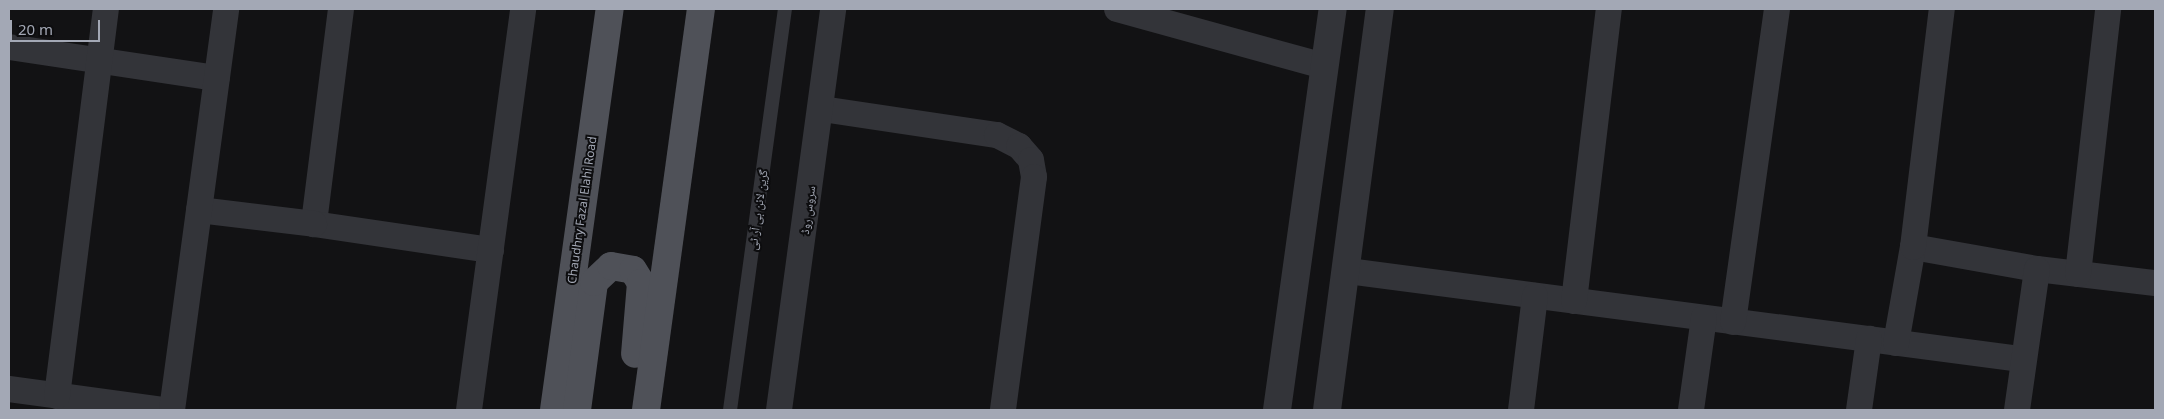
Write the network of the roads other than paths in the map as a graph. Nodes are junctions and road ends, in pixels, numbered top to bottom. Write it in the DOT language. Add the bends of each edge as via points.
graph roads {
  1 [pos="106,9"];
  2 [pos="226,9"];
  3 [pos="341,9"];
  4 [pos="523,9"];
  5 [pos="610,9"];
  6 [pos="702,9"];
  7 [pos="785,9"];
  8 [pos="833,9"];
  9 [pos="1117,9"];
  10 [pos="1333,9"];
  11 [pos="1380,9"];
  12 [pos="1609,9"];
  13 [pos="1777,9"];
  14 [pos="1942,9"];
  15 [pos="2108,9"];
  16 [pos="9,47"];
  17 [pos="99,60"];
  18 [pos="1324,66"];
  19 [pos="216,78"];
  20 [pos="822,109"];
  21 [pos="199,210"];
  22 [pos="314,224"];
  23 [pos="1913,246"];
  24 [pos="491,250"];
  25 [pos="2037,269"];
  26 [pos="1348,271"];
  27 [pos="2078,274"];
  28 [pos="2155,283"];
  29 [pos="1535,296"];
  30 [pos="1574,302"];
  31 [pos="1704,318"];
  32 [pos="1733,322"];
  33 [pos="1869,340"];
  34 [pos="1896,343"];
  35 [pos="2021,359"];
  36 [pos="9,389"];
  37 [pos="57,396"];
  38 [pos="165,410"];
  39 [pos="172,410"];
  40 [pos="469,410"];
  41 [pos="554,410"];
  42 [pos="577,410"];
  43 [pos="627,410"];
  44 [pos="646,410"];
  45 [pos="730,410"];
  46 [pos="779,410"];
  47 [pos="1003,410"];
  48 [pos="1277,410"];
  49 [pos="1328,410"];
  50 [pos="1521,410"];
  51 [pos="1691,410"];
  52 [pos="1858,410"];
  53 [pos="2017,410"];
  1 -- 17 [label="street"];
  2 -- 19 [label="street"];
  3 -- 22 [label="street"];
  4 -- 24 [label="street"];
  5 -- 41 [label="main road, Chaudhry Fazal Elahi Road"];
  6 -- 44 [label="main road"];
  7 -- 45 [label="lane, گرین لائن بی آر ٹی"];
  8 -- 20 [label="street, سروس روڈ"];
  9 -- 18 [label="street"];
  10 -- 18 [label="street"];
  11 -- 26 [label="street"];
  12 -- 30 [label="street"];
  13 -- 32 [label="street"];
  14 -- 23 [label="street"];
  15 -- 27 [label="street"];
  16 -- 17 [label="street"];
  17 -- 19 [label="street"];
  17 -- 37 [label="street"];
  18 -- 48 [label="street"];
  19 -- 21 [label="street"];
  20 -- 46 [label="street, سروس روڈ"];
  20 -- 47 [label="street" via="997,136 1019,146 1031,160 1034,177"];
  21 -- 22 [label="street"];
  21 -- 39 [label="street"];
  22 -- 24 [label="street"];
  23 -- 25 [label="street"];
  23 -- 34 [label="street"];
  24 -- 40 [label="street"];
  25 -- 27 [label="street"];
  25 -- 35 [label="street"];
  26 -- 29 [label="street"];
  26 -- 49 [label="street"];
  27 -- 28 [label="street"];
  29 -- 30 [label="street"];
  29 -- 50 [label="street"];
  30 -- 31 [label="street"];
  31 -- 32 [label="street"];
  31 -- 51 [label="street"];
  32 -- 33 [label="street"];
  33 -- 34 [label="street"];
  33 -- 52 [label="street"];
  34 -- 35 [label="street"];
  35 -- 53 [label="street"];
  36 -- 37 [label="street"];
  37 -- 38 [label="street"];
  42 -- 43 [label="main road" via="594,282 604,269 618,265 633,270 642,291"];
}
